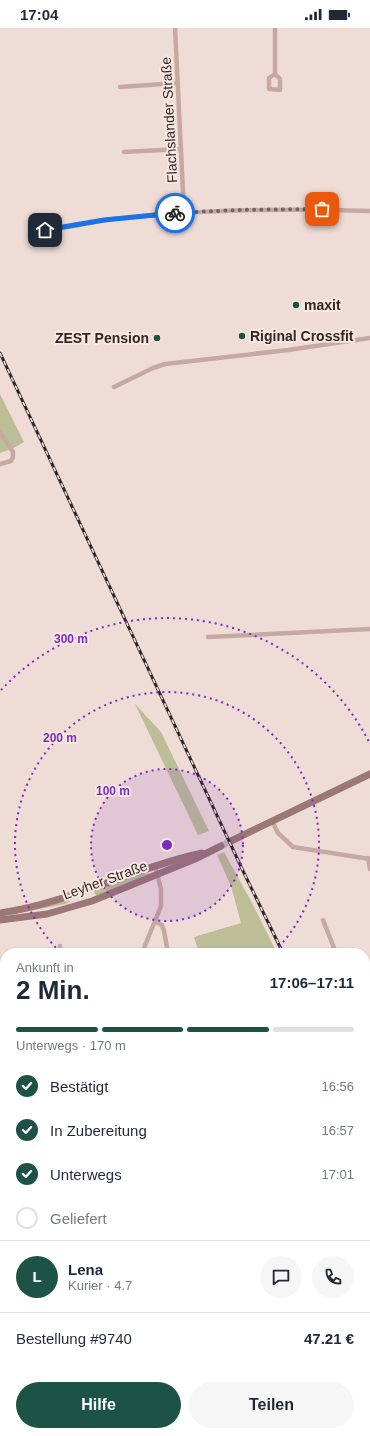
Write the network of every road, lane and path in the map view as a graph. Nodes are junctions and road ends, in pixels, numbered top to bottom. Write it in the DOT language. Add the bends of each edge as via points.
graph roads {
  1 [pos="175,28"];
  2 [pos="275,28"];
  3 [pos="275,74"];
  4 [pos="178,83"];
  5 [pos="120,87"];
  6 [pos="181,149"];
  7 [pos="124,152"];
  8 [pos="370,211"];
  9 [pos="184,212"];
  10 [pos="38,227"];
  11 [pos="370,338"];
  12 [pos="114,388"];
  13 [pos="0,432"];
  14 [pos="0,464"];
  15 [pos="370,629"];
  16 [pos="208,637"];
  17 [pos="370,774"];
  18 [pos="272,821"];
  19 [pos="231,841"];
  20 [pos="221,846"];
  21 [pos="214,849"];
  22 [pos="369,858"];
  23 [pos="154,866"];
  24 [pos="370,869"];
  25 [pos="157,875"];
  26 [pos="0,913"];
  27 [pos="0,920"];
  28 [pos="324,920"];
  29 [pos="156,922"];
  30 [pos="144,948"];
  31 [pos="167,948"];
  32 [pos="334,948"];
  1 -- 4 [label="street, Flachslander Straße"];
  2 -- 3 [label="street"];
  4 -- 5 [label="street"];
  4 -- 6 [label="street, Flachslander Straße"];
  6 -- 7 [label="street"];
  6 -- 9 [label="street, Flachslander Straße"];
  8 -- 9 [label="street" via="295,209"];
  9 -- 10 [label="street" via="104,220 56,229 45,230"];
  11 -- 12 [label="street" via="165,364"];
  13 -- 14 [label="street" via="14,457 11,461"];
  15 -- 16 [label="street"];
  17 -- 18 [label="main road"];
  18 -- 19 [label="main road"];
  18 -- 22 [label="street" via="278,833 293,847"];
  20 -- 21 [label="main road, Leyher Straße"];
  21 -- 23 [label="main road, Leyher Straße"];
  21 -- 25 [label="main road, Leyher Straße"];
  22 -- 24 [label="street"];
  23 -- 25 [label="street"];
  23 -- 26 [label="main road, Leyher Straße" via="69,896"];
  25 -- 27 [label="main road, Leyher Straße" via="73,907 38,916"];
  25 -- 29 [label="street" via="162,900"];
  28 -- 32 [label="street"];
  29 -- 30 [label="street"];
  29 -- 31 [label="street" via="162,925"];
}
